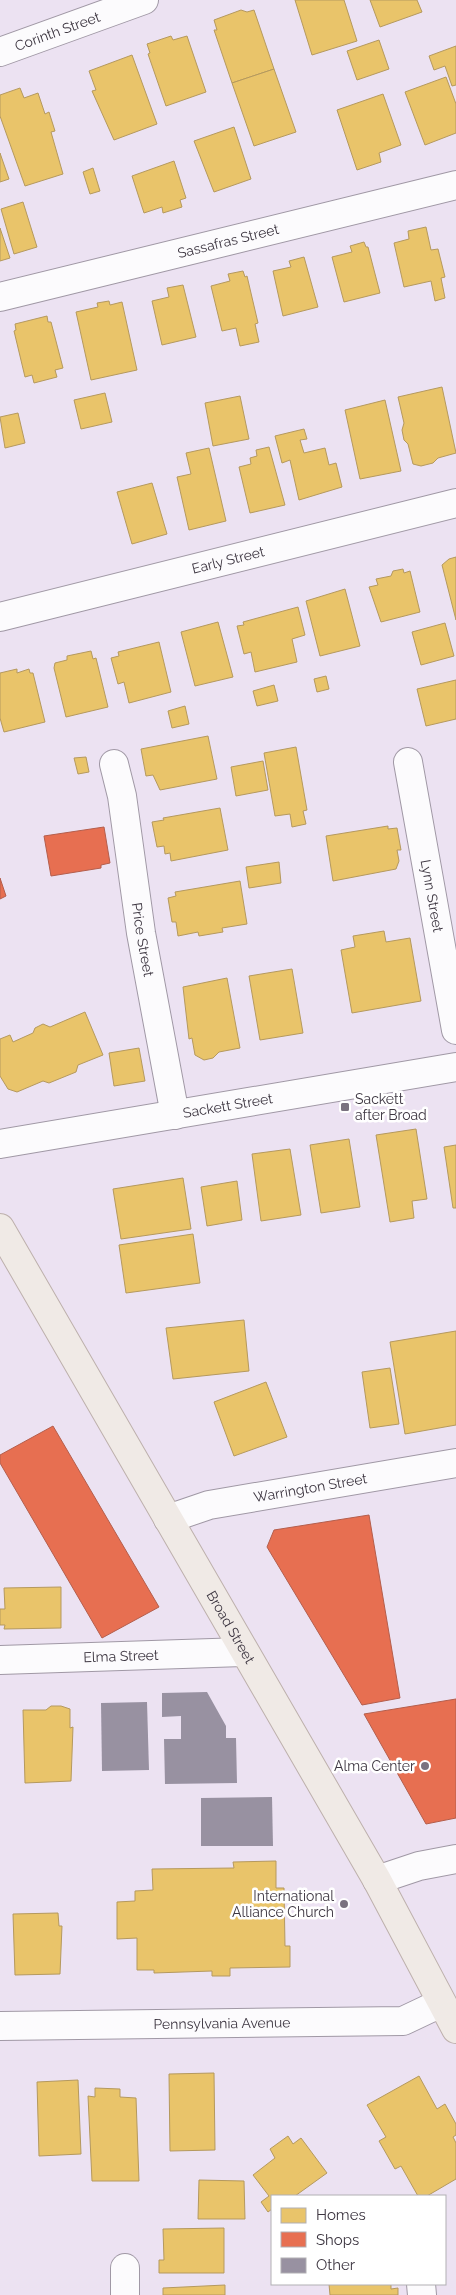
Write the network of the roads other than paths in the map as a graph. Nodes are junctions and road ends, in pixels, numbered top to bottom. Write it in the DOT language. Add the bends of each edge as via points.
graph roads {
  1 [pos="144,0"];
  2 [pos="0,52"];
  3 [pos="456,185"];
  4 [pos="0,297"];
  5 [pos="456,503"];
  6 [pos="0,616"];
  7 [pos="408,762"];
  8 [pos="114,764"];
  9 [pos="456,1030"];
  10 [pos="456,1067"];
  11 [pos="175,1114"];
  12 [pos="0,1144"];
  13 [pos="0,1228"];
  14 [pos="456,1463"];
  15 [pos="168,1519"];
  16 [pos="243,1652"];
  17 [pos="0,1660"];
  18 [pos="456,1859"];
  19 [pos="377,1880"];
  20 [pos="441,2003"];
  21 [pos="0,2026"];
  22 [pos="456,2028"];
  23 [pos="125,2268"];
  24 [pos="125,2295"];
  1 -- 2 [label="street, Corinth Street"];
  3 -- 4 [label="street, Sassafras Street"];
  5 -- 6 [label="street, Early Street"];
  7 -- 9 [label="street, Lynn Street"];
  8 -- 11 [label="street, Price Street"];
  10 -- 11 [label="street, Sackett Street"];
  11 -- 12 [label="street, Sackett Street"];
  13 -- 15 [label="main road, Broad Street"];
  14 -- 15 [label="street, Warrington Street" via="209,1505"];
  15 -- 16 [label="main road, Broad Street"];
  16 -- 17 [label="street, Elma Street"];
  16 -- 19 [label="main road, Broad Street"];
  18 -- 19 [label="street" via="419,1866"];
  19 -- 20 [label="main road, Broad Street"];
  20 -- 21 [label="street, Pennsylvania Avenue" via="403,2021"];
  20 -- 22 [label="main road, Broad Street"];
  23 -- 24 [label="street"];
}
